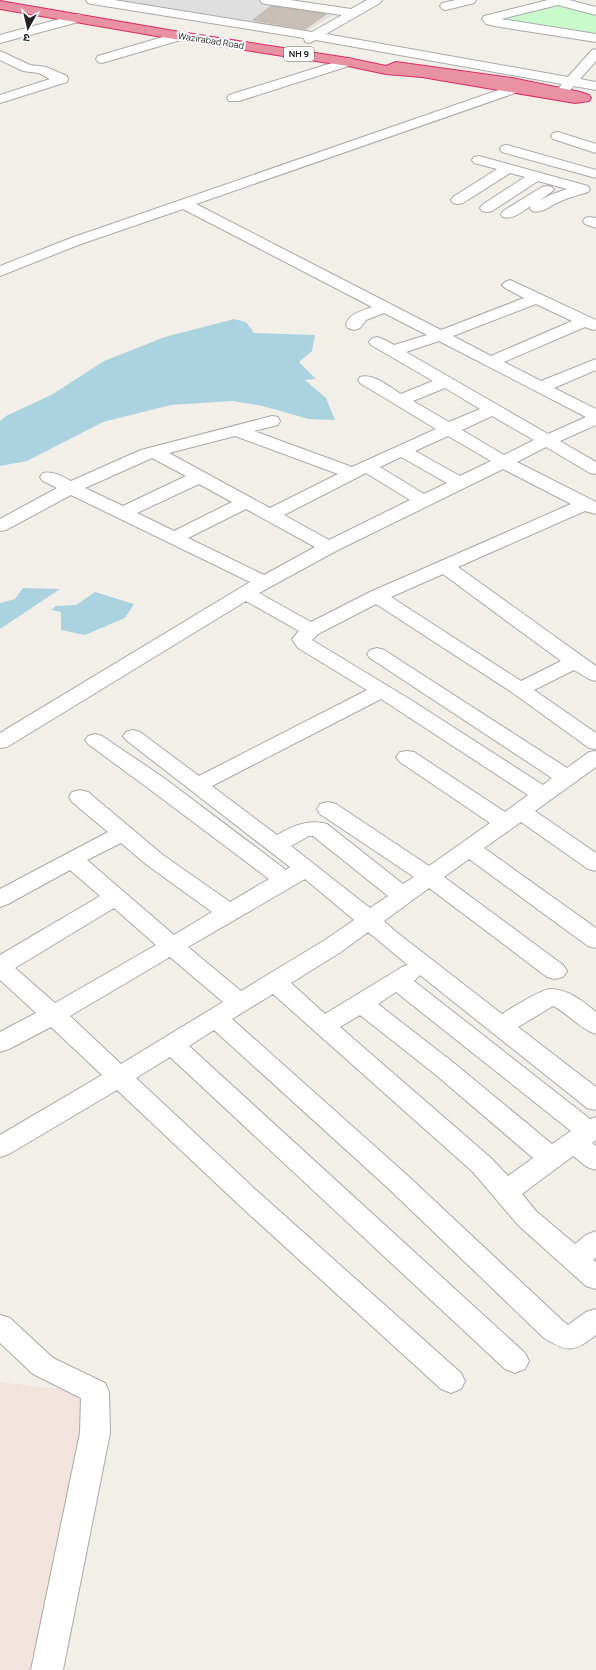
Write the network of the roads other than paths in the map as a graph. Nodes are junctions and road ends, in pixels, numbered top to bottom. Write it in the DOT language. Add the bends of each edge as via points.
graph roads {
  1 [pos="4,0"];
  2 [pos="92,0"];
  3 [pos="266,0"];
  4 [pos="342,0"];
  5 [pos="470,0"];
  6 [pos="560,0"];
  7 [pos="371,2"];
  8 [pos="0,5"];
  9 [pos="300,5"];
  10 [pos="446,6"];
  11 [pos="596,12"];
  12 [pos="352,13"];
  13 [pos="78,18"];
  14 [pos="270,29"];
  15 [pos="177,36"];
  16 [pos="315,36"];
  17 [pos="596,38"];
  18 [pos="0,39"];
  19 [pos="363,45"];
  20 [pos="294,46"];
  21 [pos="327,52"];
  22 [pos="596,54"];
  23 [pos="0,55"];
  24 [pos="427,56"];
  25 [pos="102,59"];
  26 [pos="348,59"];
  27 [pos="419,70"];
  28 [pos="596,86"];
  29 [pos="510,87"];
  30 [pos="556,89"];
  31 [pos="596,97"];
  32 [pos="234,98"];
  33 [pos="0,99"];
  34 [pos="596,104"];
  35 [pos="558,136"];
  36 [pos="538,144"];
  37 [pos="596,149"];
  38 [pos="479,160"];
  39 [pos="596,164"];
  40 [pos="509,168"];
  41 [pos="596,174"];
  42 [pos="537,176"];
  43 [pos="558,183"];
  44 [pos="596,184"];
  45 [pos="222,187"];
  46 [pos="581,189"];
  47 [pos="458,200"];
  48 [pos="184,204"];
  49 [pos="487,208"];
  50 [pos="537,208"];
  51 [pos="508,214"];
  52 [pos="0,261"];
  53 [pos="0,270"];
  54 [pos="510,285"];
  55 [pos="537,298"];
  56 [pos="385,307"];
  57 [pos="591,324"];
  58 [pos="354,325"];
  59 [pos="440,336"];
  60 [pos="377,342"];
  61 [pos="392,351"];
  62 [pos="490,362"];
  63 [pos="596,364"];
  64 [pos="366,380"];
  65 [pos="445,382"];
  66 [pos="540,388"];
  67 [pos="400,400"];
  68 [pos="493,409"];
  69 [pos="596,418"];
  70 [pos="272,421"];
  71 [pos="448,429"];
  72 [pos="235,430"];
  73 [pos="548,440"];
  74 [pos="403,450"];
  75 [pos="154,452"];
  76 [pos="504,462"];
  77 [pos="596,469"];
  78 [pos="360,470"];
  79 [pos="49,477"];
  80 [pos="200,477"];
  81 [pos="460,483"];
  82 [pos="70,488"];
  83 [pos="424,501"];
  84 [pos="246,502"];
  85 [pos="591,507"];
  86 [pos="123,513"];
  87 [pos="270,515"];
  88 [pos="0,526"];
  89 [pos="174,538"];
  90 [pos="329,547"];
  91 [pos="445,567"];
  92 [pos="264,582"];
  93 [pos="245,593"];
  94 [pos="377,596"];
  95 [pos="311,630"];
  96 [pos="377,654"];
  97 [pos="575,662"];
  98 [pos="596,675"];
  99 [pos="520,689"];
  100 [pos="380,690"];
  101 [pos="462,709"];
  102 [pos="436,725"];
  103 [pos="133,736"];
  104 [pos="95,740"];
  105 [pos="0,742"];
  106 [pos="596,743"];
  107 [pos="407,757"];
  108 [pos="596,757"];
  109 [pos="568,778"];
  110 [pos="197,785"];
  111 [pos="543,795"];
  112 [pos="80,797"];
  113 [pos="328,809"];
  114 [pos="512,817"];
  115 [pos="123,833"];
  116 [pos="276,845"];
  117 [pos="469,848"];
  118 [pos="72,859"];
  119 [pos="596,864"];
  120 [pos="306,868"];
  121 [pos="429,877"];
  122 [pos="285,880"];
  123 [pos="115,896"];
  124 [pos="403,896"];
  125 [pos="0,899"];
  126 [pos="229,913"];
  127 [pos="369,920"];
  128 [pos="596,940"];
  129 [pos="172,946"];
  130 [pos="422,965"];
  131 [pos="0,967"];
  132 [pos="554,971"];
  133 [pos="398,981"];
  134 [pos="275,982"];
  135 [pos="240,1003"];
  136 [pos="360,1003"];
  137 [pos="53,1015"];
  138 [pos="216,1018"];
  139 [pos="596,1025"];
  140 [pos="322,1026"];
  141 [pos="500,1026"];
  142 [pos="0,1043"];
  143 [pos="172,1045"];
  144 [pos="119,1077"];
  145 [pos="596,1101"];
  146 [pos="587,1133"];
  147 [pos="0,1147"];
  148 [pos="551,1158"];
  149 [pos="596,1160"];
  150 [pos="506,1192"];
  151 [pos="596,1242"];
  152 [pos="575,1259"];
  153 [pos="596,1278"];
  154 [pos="596,1320"];
  155 [pos="0,1326"];
  156 [pos="515,1360"];
  157 [pos="451,1381"];
  158 [pos="47,1670"];
  1 -- 20 [label="highway, Wazirabad Road / NH 9"];
  2 -- 14 [label="street"];
  3 -- 9 [label="street"];
  4 -- 7 [label="street"];
  5 -- 10 [label="street"];
  6 -- 11 [label="street"];
  6 -- 17 [label="street" via="488,19"];
  7 -- 12 [label="street"];
  8 -- 13 [label="highway, Wazirabad Road"];
  9 -- 12 [label="street"];
  9 -- 14 [label="street"];
  12 -- 16 [label="street"];
  13 -- 15 [label="highway, Wazirabad Road"];
  13 -- 18 [label="street"];
  14 -- 16 [label="street"];
  15 -- 25 [label="street"];
  15 -- 26 [label="highway, Wazirabad Road / NH 9"];
  16 -- 19 [label="street"];
  16 -- 20 [label="street"];
  16 -- 21 [label="street"];
  19 -- 24 [label="street"];
  19 -- 26 [label="street"];
  20 -- 21 [label="highway, Wazirabad Road / NH 9"];
  21 -- 26 [label="highway, Wazirabad Road / NH 9"];
  22 -- 30 [label="street"];
  23 -- 33 [label="street" via="27,68 42,70 62,79"];
  24 -- 27 [label="street"];
  24 -- 30 [label="street"];
  26 -- 27 [label="highway, Wazirabad Road / NH 9" via="407,73"];
  26 -- 32 [label="street"];
  27 -- 29 [label="highway, Wazirabad Road / NH 9"];
  27 -- 30 [label="highway, Wazirabad Road / NH 9"];
  28 -- 30 [label="street"];
  29 -- 30 [label="highway, Wazirabad Road / NH 9"];
  29 -- 45 [label="street" via="473,104"];
  30 -- 31 [label="highway, Wazirabad Road / NH 9"];
  30 -- 34 [label="highway, Wazirabad Road / NH 9" via="562,99"];
  35 -- 37 [label="street"];
  36 -- 39 [label="street"];
  38 -- 40 [label="street"];
  40 -- 42 [label="street"];
  40 -- 47 [label="street"];
  41 -- 44 [label="street" via="502,151"];
  42 -- 43 [label="street"];
  42 -- 49 [label="street"];
  43 -- 46 [label="street"];
  43 -- 51 [label="street"];
  44 -- 46 [label="street"];
  45 -- 48 [label="street"];
  45 -- 52 [label="street"];
  46 -- 50 [label="street" via="555,198"];
  48 -- 53 [label="street"];
  48 -- 56 [label="street"];
  54 -- 55 [label="street"];
  55 -- 57 [label="street"];
  55 -- 59 [label="street"];
  56 -- 58 [label="street" via="360,317"];
  56 -- 59 [label="street"];
  57 -- 62 [label="street"];
  59 -- 61 [label="street"];
  59 -- 62 [label="street"];
  60 -- 61 [label="street"];
  61 -- 65 [label="street"];
  62 -- 66 [label="street"];
  63 -- 66 [label="street"];
  64 -- 67 [label="street"];
  65 -- 67 [label="street"];
  65 -- 68 [label="street"];
  66 -- 69 [label="street"];
  67 -- 71 [label="street"];
  68 -- 71 [label="street"];
  68 -- 73 [label="street"];
  69 -- 73 [label="street"];
  70 -- 72 [label="street"];
  71 -- 74 [label="street"];
  71 -- 76 [label="street"];
  72 -- 75 [label="street"];
  72 -- 78 [label="street"];
  73 -- 76 [label="street"];
  73 -- 77 [label="street"];
  74 -- 78 [label="street"];
  74 -- 81 [label="street"];
  75 -- 80 [label="street"];
  75 -- 82 [label="street"];
  76 -- 81 [label="street"];
  76 -- 85 [label="street"];
  78 -- 83 [label="street"];
  78 -- 87 [label="street"];
  79 -- 82 [label="street"];
  80 -- 84 [label="street"];
  80 -- 86 [label="street"];
  81 -- 83 [label="street"];
  82 -- 86 [label="street"];
  82 -- 88 [label="street"];
  83 -- 90 [label="street"];
  84 -- 87 [label="street"];
  84 -- 89 [label="street"];
  85 -- 91 [label="street"];
  86 -- 89 [label="street"];
  87 -- 90 [label="street"];
  89 -- 92 [label="street"];
  90 -- 92 [label="street"];
  91 -- 94 [label="street"];
  91 -- 97 [label="street"];
  92 -- 93 [label="street"];
  93 -- 95 [label="street"];
  93 -- 105 [label="street"];
  94 -- 95 [label="street"];
  94 -- 99 [label="street"];
  95 -- 100 [label="street" via="302,639 305,644"];
  96 -- 101 [label="street"];
  97 -- 98 [label="street"];
  97 -- 99 [label="street"];
  99 -- 106 [label="street"];
  100 -- 102 [label="street"];
  100 -- 110 [label="street"];
  101 -- 102 [label="street"];
  101 -- 109 [label="street"];
  102 -- 111 [label="street"];
  103 -- 110 [label="street"];
  104 -- 122 [label="street"];
  107 -- 114 [label="street"];
  108 -- 109 [label="street"];
  109 -- 111 [label="street"];
  110 -- 116 [label="street"];
  111 -- 114 [label="street"];
  112 -- 115 [label="street"];
  113 -- 121 [label="street"];
  114 -- 117 [label="street"];
  114 -- 119 [label="street"];
  115 -- 118 [label="street"];
  115 -- 126 [label="street" via="155,860"];
  116 -- 120 [label="street"];
  116 -- 124 [label="street" via="305,829 319,829"];
  117 -- 121 [label="street"];
  117 -- 128 [label="street"];
  118 -- 123 [label="street"];
  118 -- 125 [label="street"];
  120 -- 122 [label="street"];
  120 -- 127 [label="street"];
  121 -- 124 [label="street"];
  121 -- 132 [label="street"];
  122 -- 126 [label="street"];
  123 -- 129 [label="street"];
  123 -- 131 [label="street"];
  124 -- 127 [label="street"];
  126 -- 129 [label="street"];
  127 -- 130 [label="street"];
  127 -- 134 [label="street"];
  129 -- 135 [label="street"];
  129 -- 137 [label="street"];
  130 -- 133 [label="street"];
  130 -- 141 [label="street"];
  131 -- 137 [label="street"];
  133 -- 136 [label="street"];
  133 -- 146 [label="street"];
  134 -- 135 [label="street"];
  134 -- 140 [label="street"];
  135 -- 138 [label="street"];
  136 -- 140 [label="street"];
  136 -- 148 [label="street" via="445,1069"];
  137 -- 142 [label="street"];
  137 -- 144 [label="street"];
  138 -- 143 [label="street"];
  138 -- 154 [label="street" via="398,1182 554,1330 567,1338"];
  139 -- 141 [label="street" via="565,1002 551,997"];
  140 -- 150 [label="street" via="482,1165"];
  141 -- 145 [label="street"];
  143 -- 144 [label="street"];
  143 -- 156 [label="street"];
  144 -- 147 [label="street"];
  144 -- 157 [label="street" via="247,1197"];
  146 -- 148 [label="street"];
  146 -- 149 [label="street"];
  148 -- 150 [label="street"];
  150 -- 152 [label="street" via="527,1218"];
  151 -- 152 [label="street"];
  152 -- 153 [label="street"];
  155 -- 158 [label="street" via="43,1366 95,1392 95,1433"];
}
